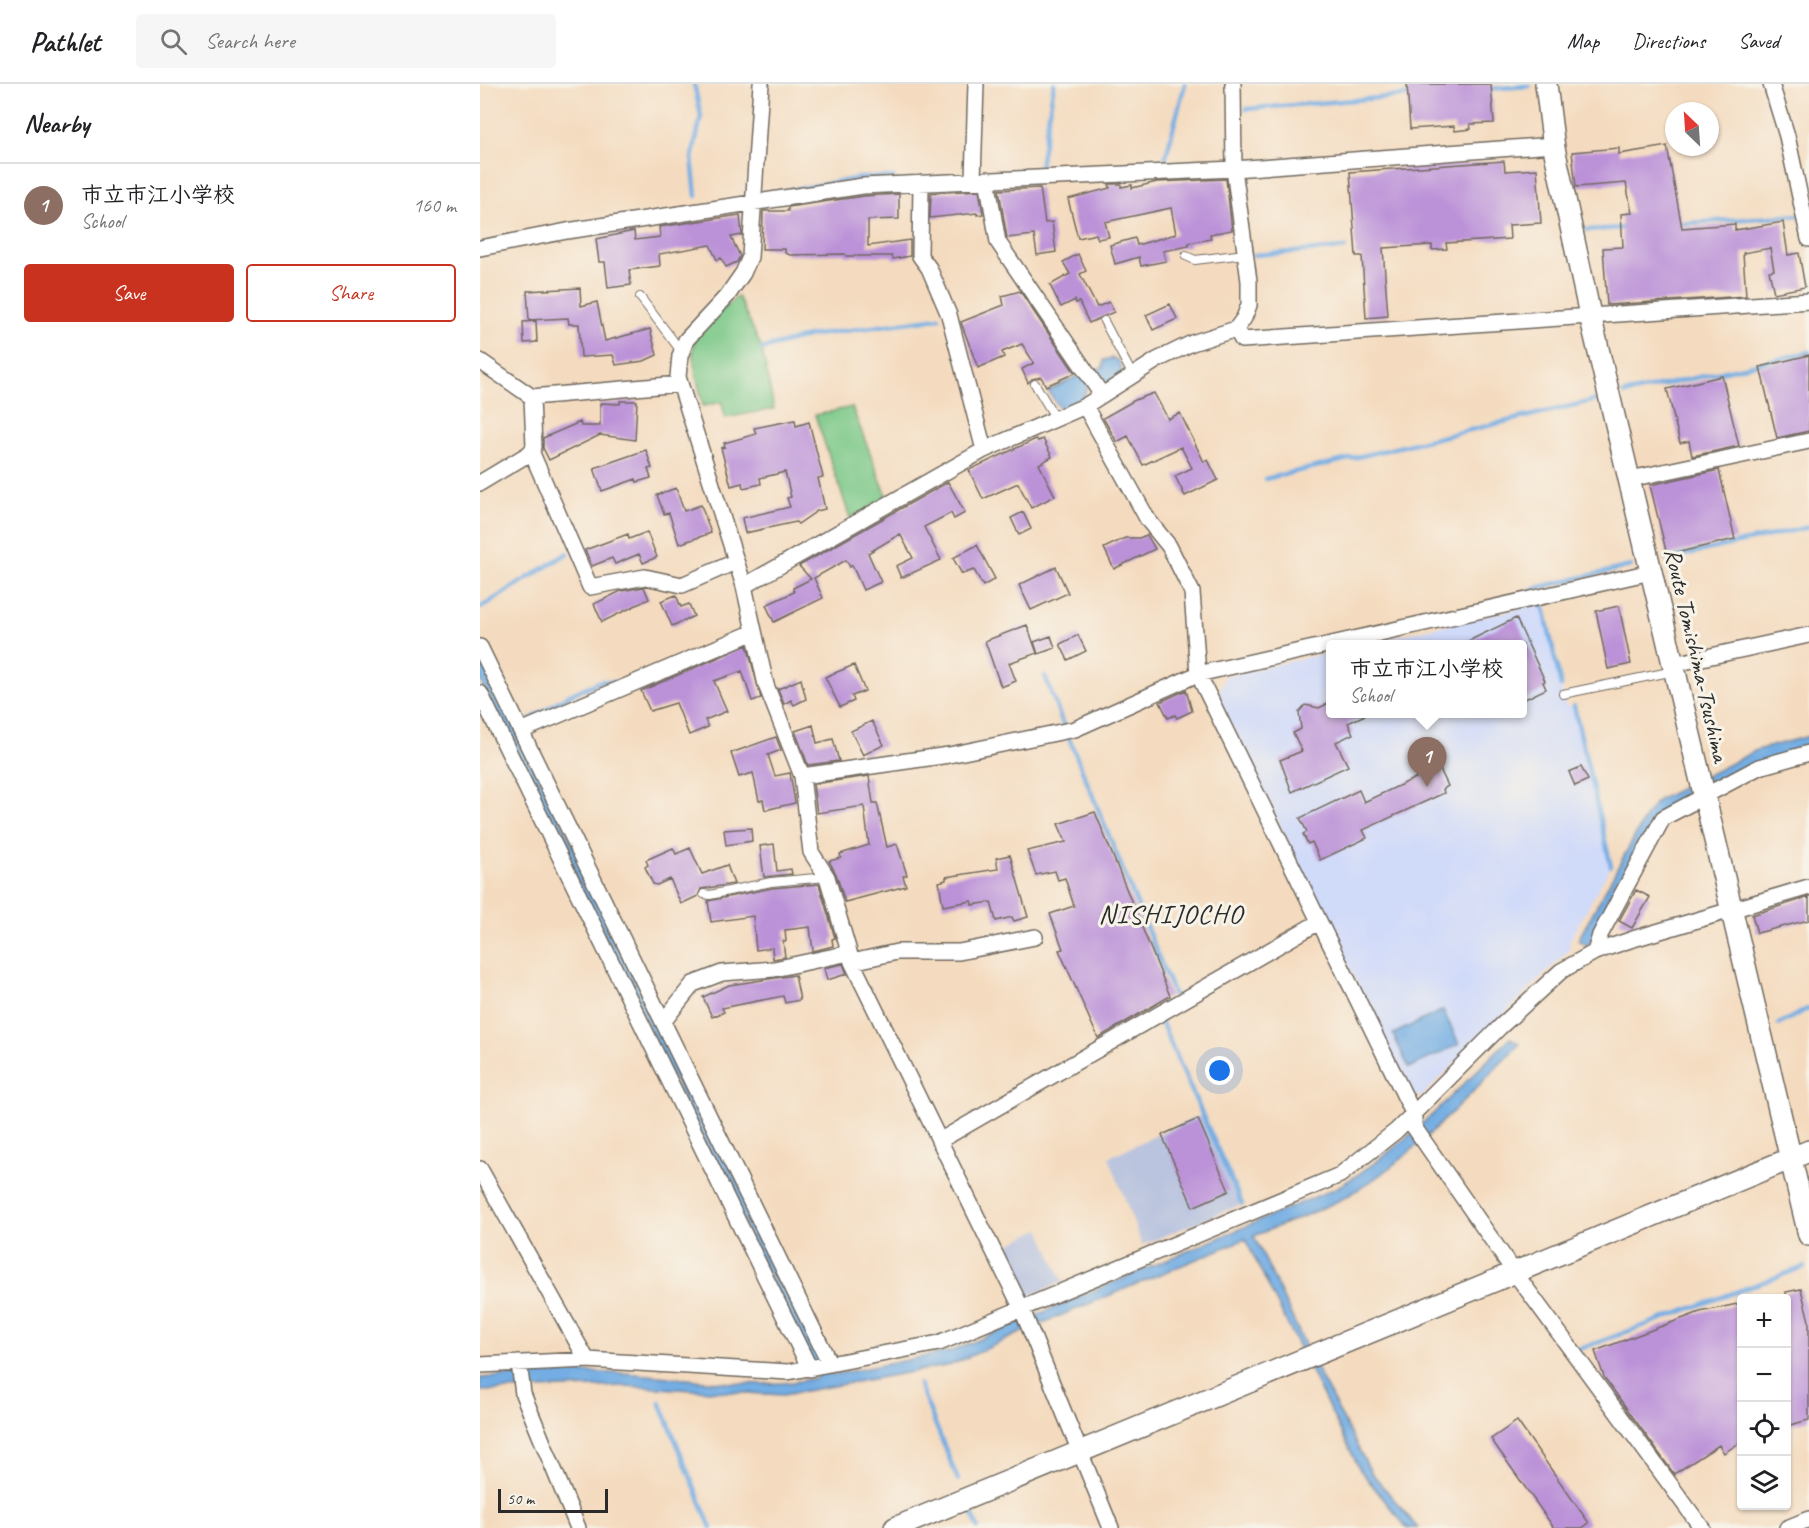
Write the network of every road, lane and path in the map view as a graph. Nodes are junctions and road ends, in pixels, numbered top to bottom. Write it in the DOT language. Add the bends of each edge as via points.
graph roads {
  1 [pos="761,84"];
  2 [pos="976,84"];
  3 [pos="1233,84"];
  4 [pos="1546,84"];
  5 [pos="1771,84"];
  6 [pos="1554,145"];
  7 [pos="1234,169"];
  8 [pos="980,180"];
  9 [pos="921,183"];
  10 [pos="754,204"];
  11 [pos="1809,239"];
  12 [pos="480,248"];
  13 [pos="1245,254"];
  14 [pos="1186,256"];
  15 [pos="640,297"];
  16 [pos="1809,301"];
  17 [pos="1590,315"];
  18 [pos="1104,321"];
  19 [pos="1236,329"];
  20 [pos="681,351"];
  21 [pos="480,361"];
  22 [pos="1132,376"];
  23 [pos="680,384"];
  24 [pos="1035,384"];
  25 [pos="1102,395"];
  26 [pos="532,397"];
  27 [pos="1085,406"];
  28 [pos="1057,420"];
  29 [pos="1809,441"];
  30 [pos="984,450"];
  31 [pos="531,451"];
  32 [pos="1630,479"];
  33 [pos="480,483"];
  34 [pos="735,562"];
  35 [pos="1652,572"];
  36 [pos="744,586"];
  37 [pos="754,632"];
  38 [pos="1809,635"];
  39 [pos="1349,640"];
  40 [pos="1326,645"];
  41 [pos="480,647"];
  42 [pos="1674,667"];
  43 [pos="1198,674"];
  44 [pos="480,693"];
  45 [pos="1563,694"];
  46 [pos="521,731"];
  47 [pos="1809,753"];
  48 [pos="802,776"];
  49 [pos="1703,789"];
  50 [pos="827,877"];
  51 [pos="1809,887"];
  52 [pos="704,894"];
  53 [pos="1730,910"];
  54 [pos="1319,922"];
  55 [pos="1035,937"];
  56 [pos="1595,952"];
  57 [pos="851,958"];
  58 [pos="663,1022"];
  59 [pos="1414,1121"];
  60 [pos="939,1141"];
  61 [pos="1800,1155"];
  62 [pos="480,1169"];
  63 [pos="1809,1235"];
  64 [pos="1515,1273"];
  65 [pos="1022,1311"];
  66 [pos="587,1360"];
  67 [pos="829,1364"];
  68 [pos="480,1365"];
  69 [pos="811,1368"];
  70 [pos="519,1369"];
  71 [pos="1080,1451"];
  72 [pos="1809,1519"];
  73 [pos="578,1528"];
  74 [pos="895,1528"];
  75 [pos="1111,1528"];
  76 [pos="1702,1528"];
  77 [pos="1787,1528"];
  1 -- 10 [label="street"];
  2 -- 8 [label="street"];
  3 -- 7 [label="street"];
  4 -- 6 [label="main road, Route Tomishima-Tsushima"];
  5 -- 11 [label="street"];
  6 -- 7 [label="street"];
  6 -- 17 [label="main road, Route Tomishima-Tsushima"];
  7 -- 8 [label="street"];
  7 -- 13 [label="street"];
  8 -- 9 [label="street"];
  8 -- 25 [label="street" via="998,242"];
  9 -- 10 [label="street" via="863,186"];
  9 -- 30 [label="street" via="920,256 949,315"];
  10 -- 12 [label="street"];
  10 -- 20 [label="street" via="750,257 744,273 693,330"];
  13 -- 14 [label="lane" via="1195,260"];
  13 -- 19 [label="street" via="1249,305"];
  15 -- 20 [label="lane"];
  16 -- 17 [label="street"];
  17 -- 19 [label="street" via="1242,340"];
  17 -- 32 [label="main road, Route Tomishima-Tsushima"];
  18 -- 22 [label="lane"];
  19 -- 22 [label="street" via="1192,343"];
  20 -- 23 [label="street"];
  21 -- 26 [label="street"];
  22 -- 25 [label="street"];
  23 -- 26 [label="street"];
  23 -- 34 [label="street"];
  24 -- 28 [label="lane"];
  25 -- 27 [label="street"];
  26 -- 31 [label="street"];
  27 -- 28 [label="street"];
  27 -- 43 [label="street" via="1148,520 1169,546 1191,592"];
  28 -- 30 [label="street"];
  29 -- 32 [label="street"];
  30 -- 36 [label="street"];
  31 -- 33 [label="street"];
  31 -- 34 [label="street" via="590,587 645,577 682,585"];
  32 -- 35 [label="main road, Route Tomishima-Tsushima"];
  34 -- 36 [label="street"];
  35 -- 39 [label="street"];
  35 -- 42 [label="main road, Route Tomishima-Tsushima"];
  36 -- 37 [label="street"];
  37 -- 46 [label="street"];
  37 -- 48 [label="street" via="766,685"];
  38 -- 42 [label="street"];
  40 -- 43 [label="street"];
  41 -- 46 [label="street"];
  42 -- 45 [label="lane"];
  42 -- 49 [label="main road, Route Tomishima-Tsushima"];
  43 -- 48 [label="street" via="1075,729 938,756"];
  43 -- 54 [label="street"];
  44 -- 69 [label="street"];
  46 -- 58 [label="street"];
  47 -- 49 [label="street"];
  48 -- 50 [label="street" via="811,852"];
  49 -- 53 [label="main road, Route Tomishima-Tsushima"];
  49 -- 56 [label="street" via="1663,818 1600,935"];
  50 -- 52 [label="lane"];
  50 -- 57 [label="street"];
  51 -- 53 [label="street"];
  53 -- 56 [label="street"];
  53 -- 61 [label="main road, Route Tomishima-Tsushima"];
  54 -- 59 [label="street"];
  54 -- 60 [label="street"];
  55 -- 57 [label="street" via="959,952 897,952"];
  56 -- 59 [label="street" via="1561,971 1533,996"];
  57 -- 58 [label="street" via="722,973 693,984"];
  57 -- 60 [label="street"];
  58 -- 67 [label="street"];
  59 -- 64 [label="street" via="1424,1144"];
  59 -- 65 [label="street" via="1340,1175"];
  60 -- 65 [label="street"];
  61 -- 63 [label="main road, Route Tomishima-Tsushima"];
  61 -- 64 [label="main road"];
  62 -- 66 [label="street"];
  64 -- 71 [label="main road"];
  64 -- 76 [label="street"];
  65 -- 67 [label="street" via="939,1343"];
  65 -- 71 [label="street"];
  66 -- 69 [label="street" via="788,1372"];
  66 -- 70 [label="street"];
  67 -- 69 [label="street"];
  68 -- 70 [label="street"];
  70 -- 73 [label="street" via="523,1394"];
  71 -- 74 [label="main road"];
  71 -- 75 [label="street"];
  72 -- 77 [label="street"];
}
